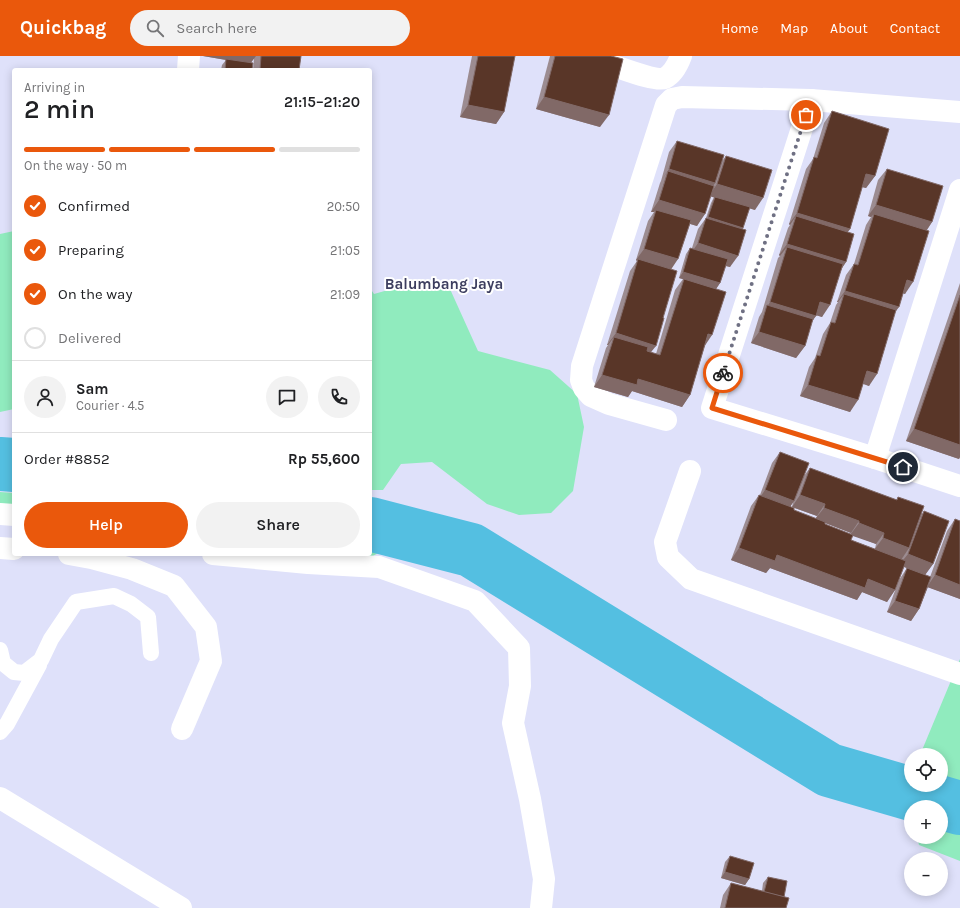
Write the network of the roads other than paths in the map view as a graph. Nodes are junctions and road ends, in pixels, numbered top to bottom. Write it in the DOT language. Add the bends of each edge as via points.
graph roads {
  1 [pos="189,56"];
  2 [pos="582,56"];
  3 [pos="681,56"];
  4 [pos="188,68"];
  5 [pos="811,100"];
  6 [pos="960,112"];
  7 [pos="960,190"];
  8 [pos="666,420"];
  9 [pos="875,458"];
  10 [pos="690,471"];
  11 [pos="960,486"];
  12 [pos="0,514"];
  13 [pos="12,515"];
  14 [pos="0,548"];
  15 [pos="12,549"];
  16 [pos="80,556"];
  17 [pos="235,556"];
  18 [pos="0,650"];
  19 [pos="151,653"];
  20 [pos="41,660"];
  21 [pos="960,674"];
  22 [pos="182,728"];
  23 [pos="0,732"];
  24 [pos="0,798"];
  25 [pos="181,908"];
  26 [pos="542,908"];
  1 -- 4 [label="street"];
  2 -- 3 [label="street" via="657,79 664,78 672,72"];
  5 -- 6 [label="street"];
  5 -- 8 [label="street" via="682,97 672,99 666,105 582,366 581,380 591,396 609,404"];
  5 -- 9 [label="street" via="712,408"];
  7 -- 9 [label="street"];
  9 -- 11 [label="street"];
  10 -- 21 [label="street" via="665,542 668,557 692,579"];
  12 -- 13 [label="street"];
  14 -- 15 [label="street"];
  16 -- 22 [label="street" via="132,569 174,586 206,627 211,662"];
  17 -- 26 [label="street" via="379,567 475,601 519,648 520,686 513,722 544,879"];
  18 -- 20 [label="lane" via="3,662 14,672 24,673"];
  19 -- 20 [label="lane" via="148,617 131,604 114,596 76,602 51,639"];
  20 -- 23 [label="lane" via="7,724"];
  24 -- 25 [label="street"];
}
